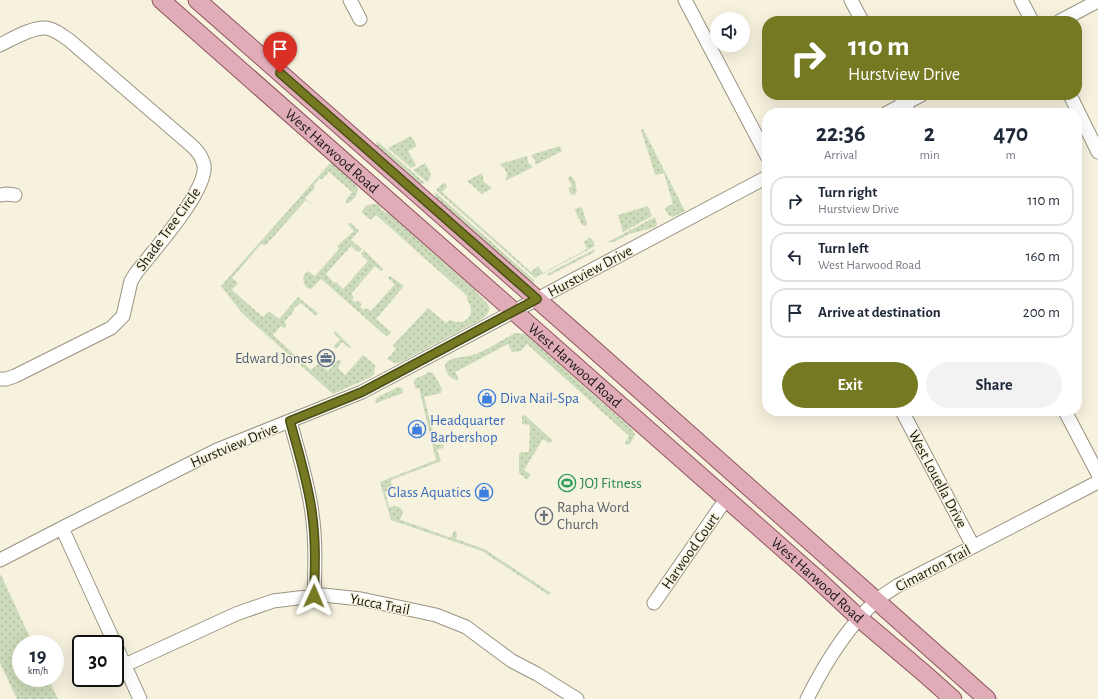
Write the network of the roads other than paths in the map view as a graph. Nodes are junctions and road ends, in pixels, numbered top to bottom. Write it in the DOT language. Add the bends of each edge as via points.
graph roads {
  1 [pos="161,0"];
  2 [pos="197,0"];
  3 [pos="350,0"];
  4 [pos="685,0"];
  5 [pos="851,0"];
  6 [pos="1021,0"];
  7 [pos="1098,0"];
  8 [pos="859,16"];
  9 [pos="1029,16"];
  10 [pos="1069,16"];
  11 [pos="360,19"];
  12 [pos="0,45"];
  13 [pos="1082,119"];
  14 [pos="762,146"];
  15 [pos="1098,152"];
  16 [pos="762,180"];
  17 [pos="0,195"];
  18 [pos="15,195"];
  19 [pos="537,299"];
  20 [pos="514,312"];
  21 [pos="0,379"];
  22 [pos="905,416"];
  23 [pos="1068,416"];
  24 [pos="290,421"];
  25 [pos="1098,474"];
  26 [pos="1098,482"];
  27 [pos="726,499"];
  28 [pos="62,528"];
  29 [pos="973,546"];
  30 [pos="0,560"];
  31 [pos="314,596"];
  32 [pos="877,600"];
  33 [pos="654,603"];
  34 [pos="860,619"];
  35 [pos="111,635"];
  36 [pos="124,665"];
  37 [pos="140,699"];
  38 [pos="578,699"];
  39 [pos="807,699"];
  40 [pos="953,699"];
  41 [pos="987,699"];
  1 -- 20 [label="main road, West Harwood Road"];
  2 -- 19 [label="main road, West Harwood Road"];
  3 -- 11 [label="street"];
  4 -- 14 [label="street"];
  5 -- 8 [label="street"];
  6 -- 9 [label="street"];
  7 -- 10 [label="street"];
  12 -- 21 [label="street, Shade Tree Circle" via="28,32 51,29 69,40 191,144 199,153 204,165 202,182 197,194 136,273 123,316 111,328 15,376"];
  13 -- 15 [label="street"];
  16 -- 19 [label="street, Hurstview Drive"];
  17 -- 18 [label="street"];
  19 -- 20 [label="street, Hurstview Drive"];
  19 -- 32 [label="main road, West Harwood Road"];
  20 -- 24 [label="street, Hurstview Drive" via="362,392"];
  20 -- 27 [label="main road, West Harwood Road"];
  22 -- 29 [label="street, West Louella Drive"];
  23 -- 25 [label="street"];
  24 -- 28 [label="street, Hurstview Drive" via="217,450"];
  24 -- 31 [label="street" via="312,513 315,543"];
  26 -- 29 [label="street, Cimarron Trail"];
  27 -- 33 [label="street, Harwood Court"];
  27 -- 34 [label="main road, West Harwood Road"];
  28 -- 30 [label="street, Hurstview Drive"];
  28 -- 35 [label="street"];
  29 -- 32 [label="street, Cimarron Trail" via="897,586"];
  31 -- 36 [label="street, Yucca Trail" via="273,601 236,614"];
  31 -- 38 [label="street, Yucca Trail" via="360,599 436,615 466,627 512,661"];
  32 -- 34 [label="street, Cimarron Trail"];
  32 -- 41 [label="main road, West Harwood Road"];
  34 -- 39 [label="street, Cimarron Trail" via="829,658"];
  34 -- 40 [label="main road, West Harwood Road"];
  36 -- 37 [label="street"];
}
